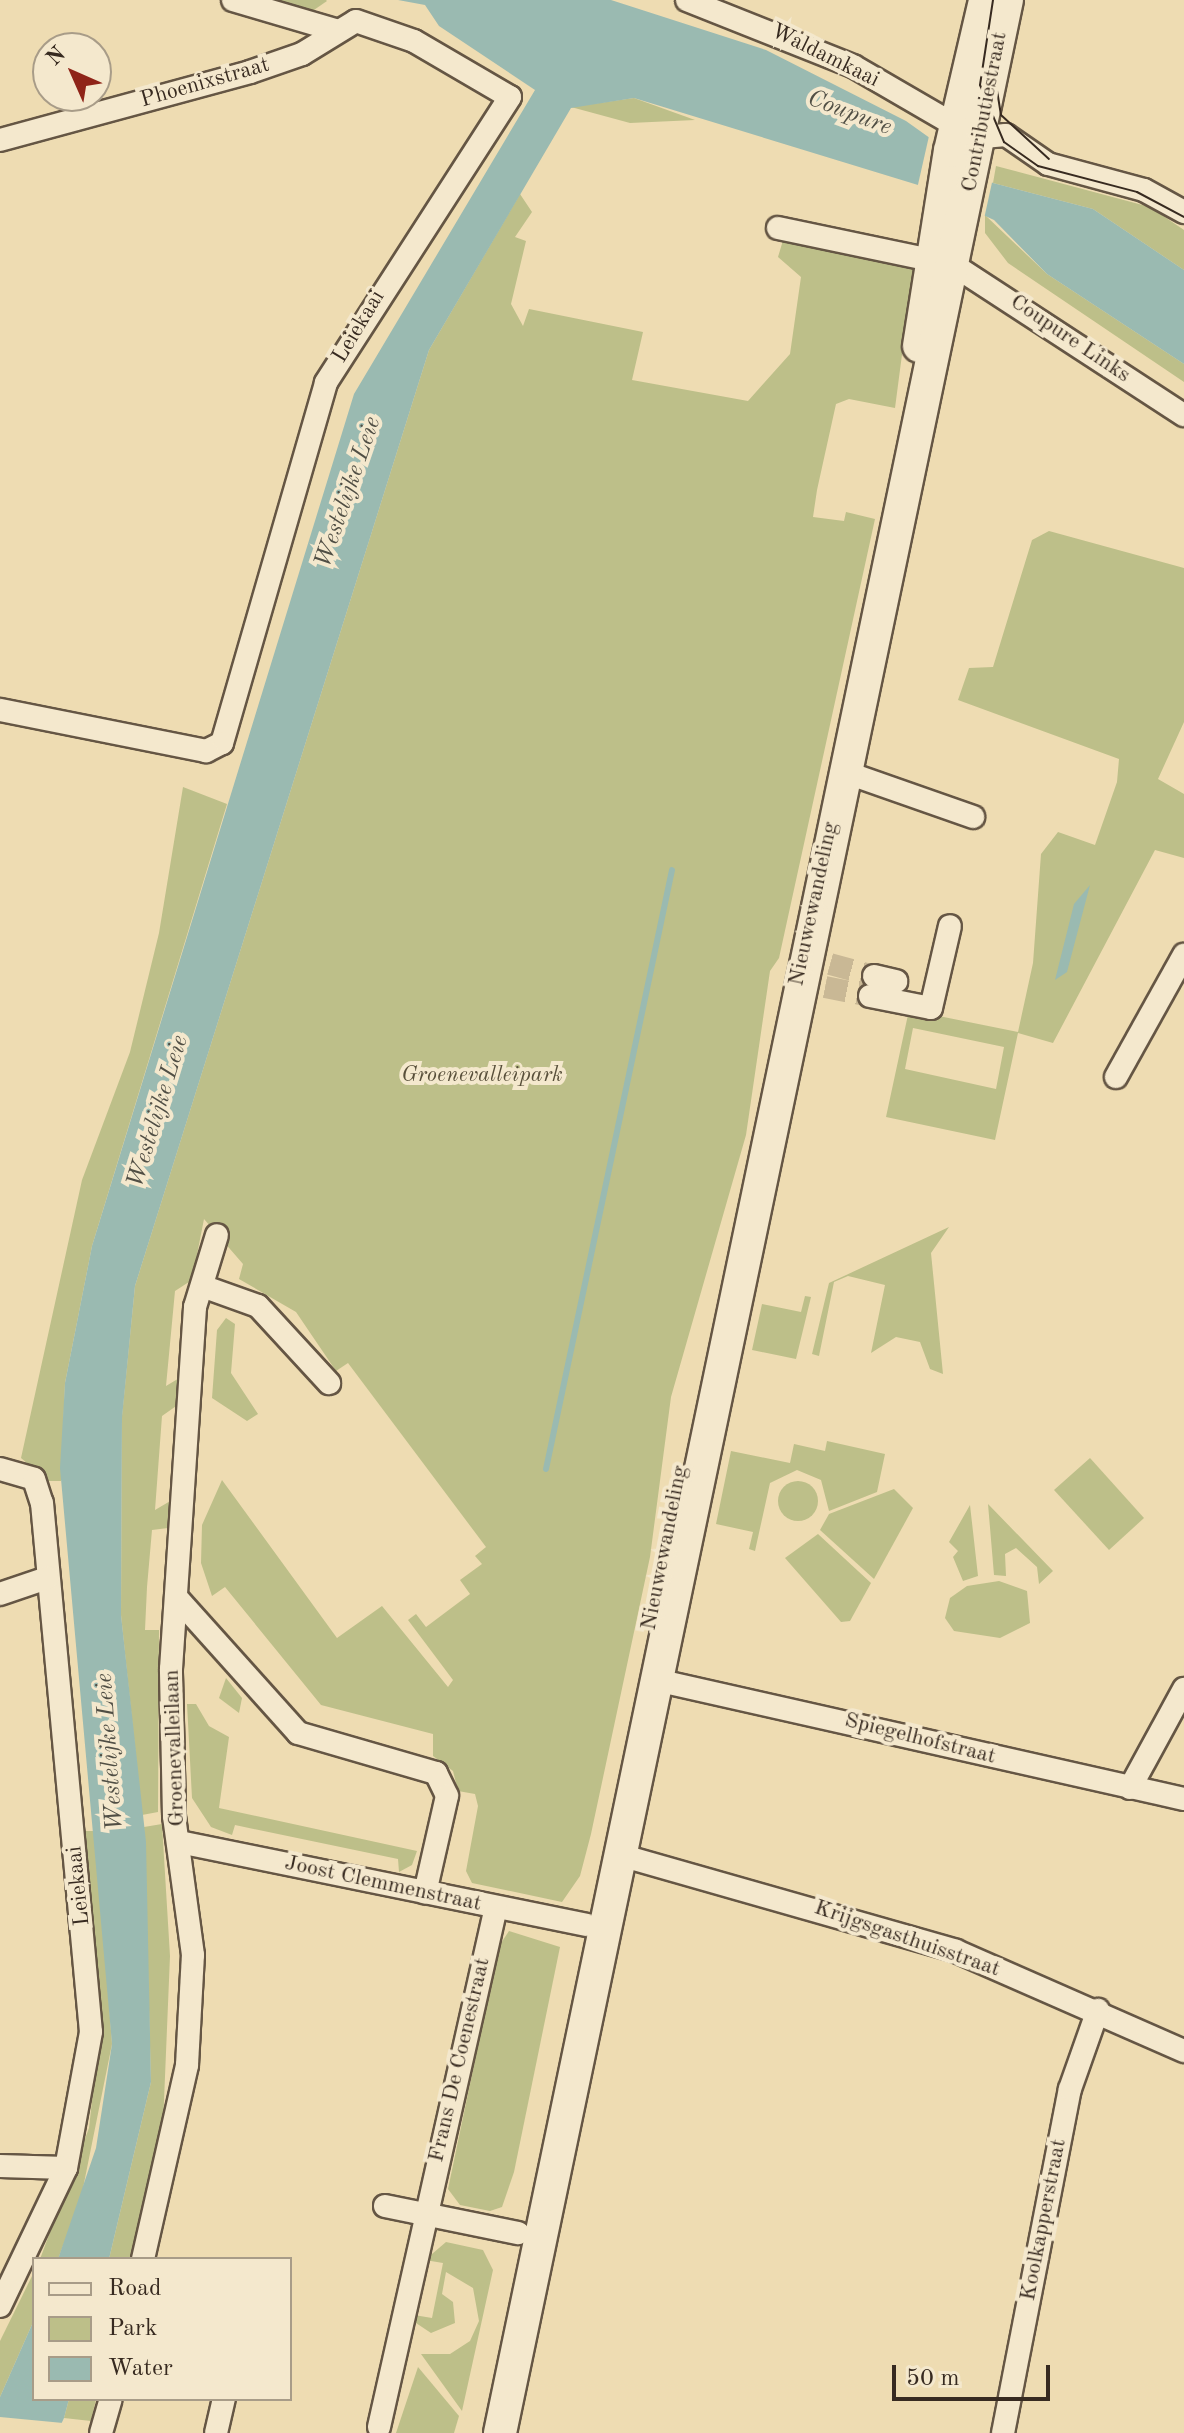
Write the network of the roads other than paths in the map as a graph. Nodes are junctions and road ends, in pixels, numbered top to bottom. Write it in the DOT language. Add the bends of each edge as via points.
graph roads {
  1 [pos="233,0"];
  2 [pos="687,0"];
  3 [pos="985,0"];
  4 [pos="1007,0"];
  5 [pos="347,26"];
  6 [pos="0,140"];
  7 [pos="967,141"];
  8 [pos="1184,212"];
  9 [pos="952,218"];
  10 [pos="778,228"];
  11 [pos="943,263"];
  12 [pos="1184,415"];
  13 [pos="0,710"];
  14 [pos="842,771"];
  15 [pos="973,817"];
  16 [pos="950,926"];
  17 [pos="1184,955"];
  18 [pos="880,985"];
  19 [pos="1116,1077"];
  20 [pos="766,1131"];
  21 [pos="217,1235"];
  22 [pos="202,1286"];
  23 [pos="713,1304"];
  24 [pos="329,1383"];
  25 [pos="715,1393"];
  26 [pos="5,1469"];
  27 [pos="47,1578"];
  28 [pos="0,1594"];
  29 [pos="177,1598"];
  30 [pos="648,1679"];
  31 [pos="1184,1689"];
  32 [pos="1130,1788"];
  33 [pos="615,1792"];
  34 [pos="1184,1799"];
  35 [pos="179,1842"];
  36 [pos="620,1855"];
  37 [pos="425,1893"];
  38 [pos="496,1907"];
  39 [pos="595,1927"];
  40 [pos="1098,2010"];
  41 [pos="567,2011"];
  42 [pos="1184,2051"];
  43 [pos="573,2076"];
  44 [pos="0,2166"];
  45 [pos="66,2168"];
  46 [pos="385,2206"];
  47 [pos="424,2214"];
  48 [pos="528,2236"];
  49 [pos="143,2257"];
  50 [pos="0,2306"];
  51 [pos="110,2401"];
  52 [pos="224,2401"];
  53 [pos="379,2427"];
  54 [pos="101,2433"];
  55 [pos="216,2433"];
  56 [pos="478,2433"];
  57 [pos="500,2433"];
  58 [pos="1003,2433"];
  1 -- 5 [label="street"];
  2 -- 7 [label="street, Waldamkaai" via="853,66"];
  3 -- 7 [label="main road, Contributiestraat"];
  4 -- 7 [label="main road, Contributiestraat"];
  5 -- 6 [label="street, Phoenixstraat" via="250,72"];
  5 -- 13 [label="street, Leiekaai" via="414,41 510,97 326,383 216,749"];
  7 -- 8 [label="street, Waldamkaai" via="1006,135 1048,164 1144,190"];
  7 -- 9 [label="main road, Contributiestraat"];
  9 -- 11 [label="main road, Nieuwewandeling"];
  10 -- 11 [label="street"];
  11 -- 12 [label="street, Coupure Links"];
  11 -- 14 [label="main road, Nieuwewandeling"];
  14 -- 15 [label="street"];
  14 -- 20 [label="main road, Nieuwewandeling" via="814,972"];
  16 -- 18 [label="street" via="931,1008"];
  17 -- 19 [label="street"];
  20 -- 23 [label="main road, Nieuwewandeling" via="735,1205"];
  20 -- 25 [label="main road, Nieuwewandeling"];
  21 -- 22 [label="street, Groenevalleilaan"];
  22 -- 24 [label="street" via="258,1306"];
  22 -- 29 [label="street, Groenevalleilaan"];
  23 -- 25 [label="main road, Nieuwewandeling" via="719,1325 707,1388"];
  23 -- 30 [label="main road, Nieuwewandeling"];
  25 -- 30 [label="main road, Nieuwewandeling"];
  26 -- 27 [label="street, Leiekaai" via="39,1487"];
  27 -- 28 [label="street"];
  27 -- 45 [label="street, Leiekaai" via="91,2032"];
  29 -- 35 [label="street, Groenevalleilaan" via="171,1669"];
  29 -- 37 [label="street" via="298,1733 436,1773 447,1796"];
  30 -- 32 [label="street, Spiegelhofstraat"];
  30 -- 33 [label="main road, Nieuwewandeling"];
  30 -- 36 [label="main road, Nieuwewandeling"];
  31 -- 32 [label="street"];
  32 -- 34 [label="street, Spiegelhofstraat"];
  33 -- 36 [label="main road, Nieuwewandeling" via="621,1806 611,1852"];
  33 -- 39 [label="main road, Nieuwewandeling"];
  35 -- 37 [label="street, Joost Clemmenstraat"];
  35 -- 49 [label="street, Groenevalleilaan" via="193,1955 187,2065"];
  36 -- 39 [label="main road, Nieuwewandeling"];
  36 -- 40 [label="street, Krijgsgasthuisstraat" via="881,1926"];
  37 -- 38 [label="street, Joost Clemmenstraat"];
  38 -- 39 [label="street, Joost Clemmenstraat"];
  38 -- 47 [label="street, Frans De Coenestraat"];
  39 -- 41 [label="main road, Nieuwewandeling"];
  39 -- 43 [label="main road, Nieuwewandeling"];
  40 -- 42 [label="street, Krijgsgasthuisstraat"];
  40 -- 58 [label="street, Koolkapperstraat" via="1070,2089"];
  41 -- 43 [label="main road, Nieuwewandeling" via="575,2025 565,2070"];
  41 -- 48 [label="main road, Nieuwewandeling"];
  43 -- 48 [label="main road, Nieuwewandeling"];
  44 -- 45 [label="street"];
  45 -- 50 [label="street, Leiekaai"];
  46 -- 47 [label="street"];
  47 -- 48 [label="street"];
  47 -- 53 [label="street, Frans De Coenestraat"];
  48 -- 56 [label="main road, Nieuwewandeling"];
  48 -- 57 [label="main road, Nieuwewandeling"];
  51 -- 54 [label="street"];
  52 -- 55 [label="street"];
}
